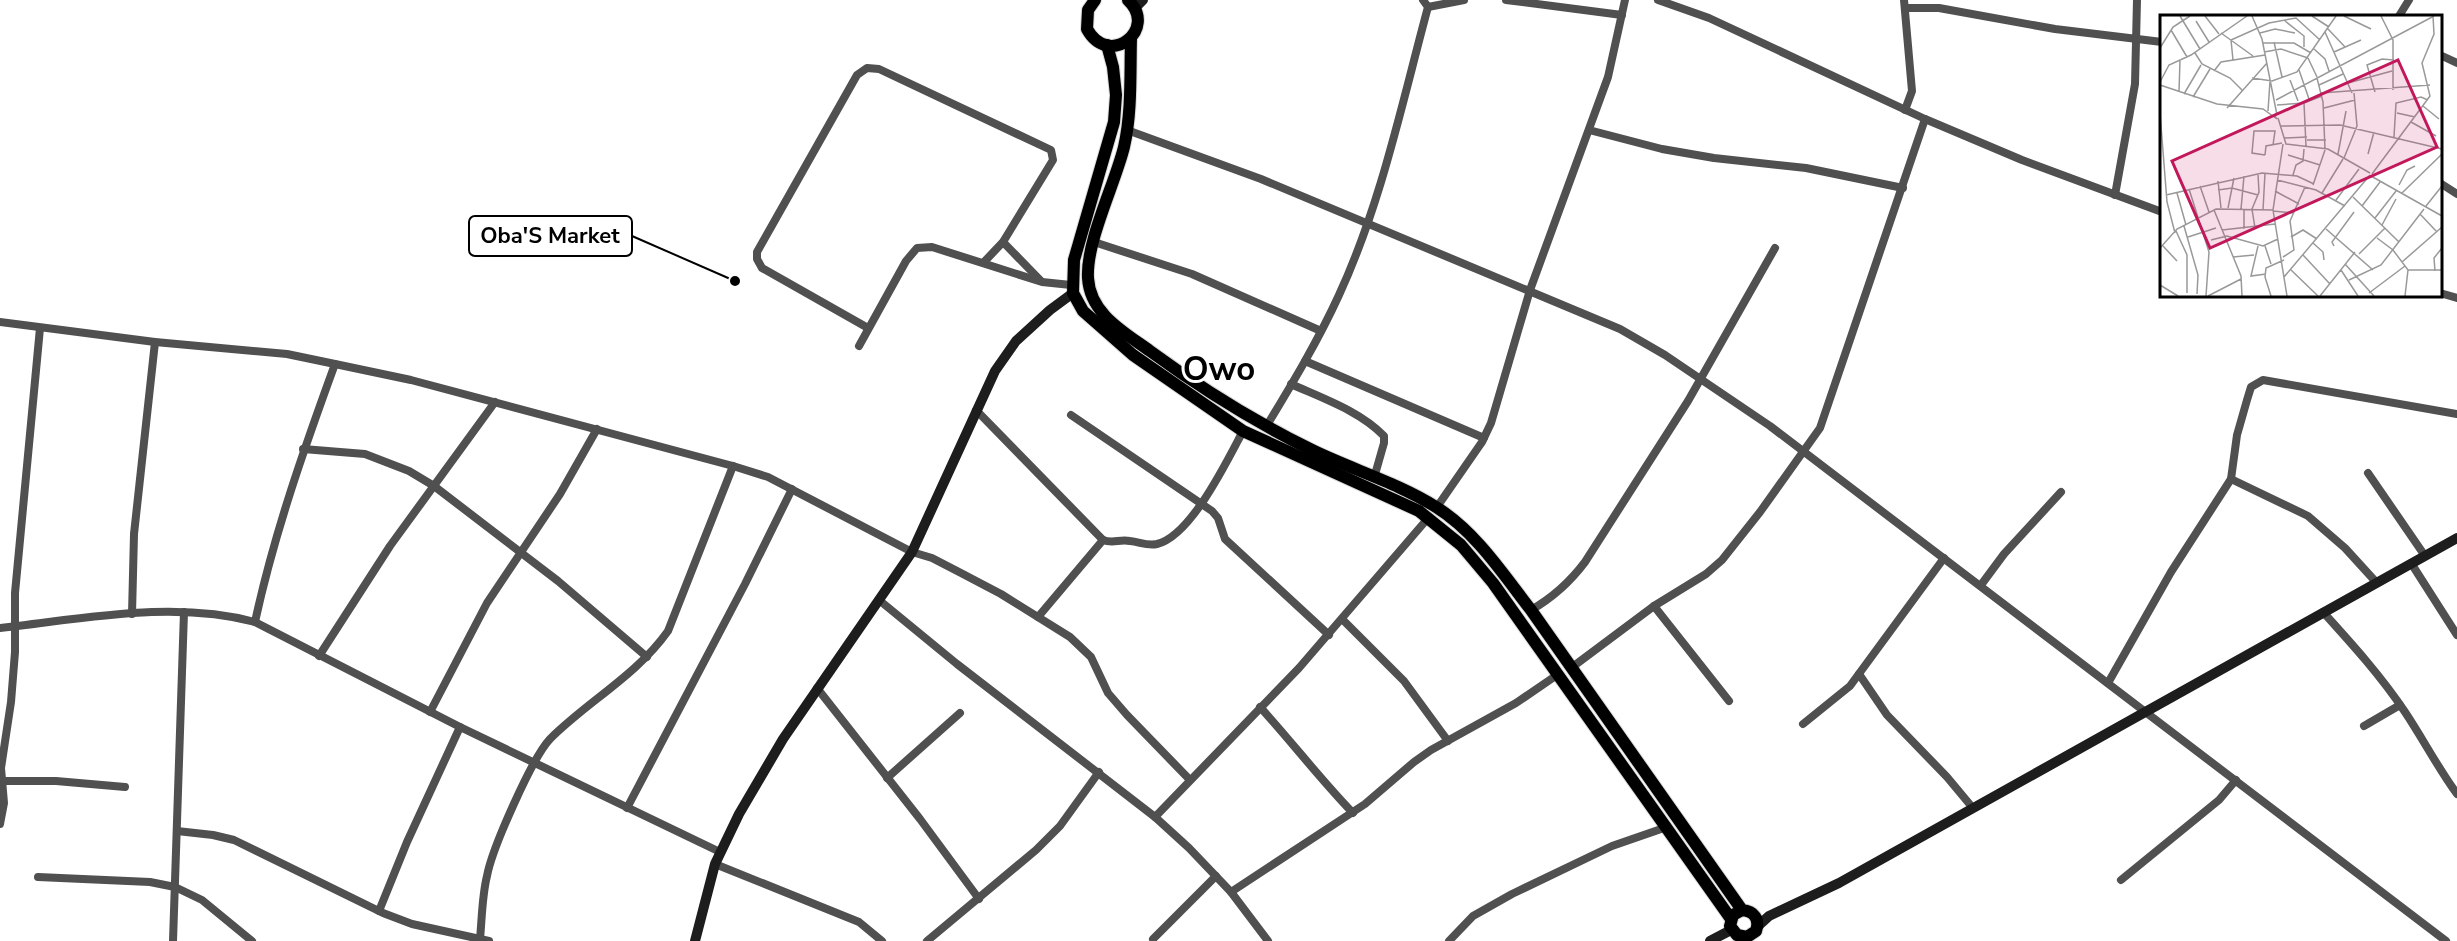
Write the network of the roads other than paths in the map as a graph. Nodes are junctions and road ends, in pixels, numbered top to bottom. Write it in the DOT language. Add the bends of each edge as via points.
graph roads {
  1 [pos="1464,0"];
  2 [pos="1506,0"];
  3 [pos="1624,0"];
  4 [pos="1658,0"];
  5 [pos="2137,0"];
  6 [pos="2409,0"];
  7 [pos="1092,1"];
  8 [pos="1135,3"];
  9 [pos="1426,4"];
  10 [pos="1904,4"];
  11 [pos="1622,15"];
  12 [pos="2400,15"];
  13 [pos="1131,38"];
  14 [pos="2136,39"];
  15 [pos="2160,42"];
  16 [pos="1107,45"];
  17 [pos="2442,56"];
  18 [pos="2457,63"];
  19 [pos="1905,110"];
  20 [pos="1925,119"];
  21 [pos="1127,130"];
  22 [pos="1589,130"];
  23 [pos="2442,184"];
  24 [pos="1902,188"];
  25 [pos="2457,194"];
  26 [pos="2115,195"];
  27 [pos="2160,211"];
  28 [pos="1367,222"];
  29 [pos="1003,242"];
  30 [pos="1094,242"];
  31 [pos="1775,248"];
  32 [pos="984,262"];
  33 [pos="1042,282"];
  34 [pos="1072,289"];
  35 [pos="1530,290"];
  36 [pos="2442,294"];
  37 [pos="2457,298"];
  38 [pos="0,321"];
  39 [pos="40,328"];
  40 [pos="868,328"];
  41 [pos="1321,331"];
  42 [pos="155,342"];
  43 [pos="859,346"];
  44 [pos="1305,361"];
  45 [pos="335,364"];
  46 [pos="1700,378"];
  47 [pos="1291,384"];
  48 [pos="495,402"];
  49 [pos="1229,405"];
  50 [pos="976,410"];
  51 [pos="2457,414"];
  52 [pos="1071,415"];
  53 [pos="1223,418"];
  54 [pos="1266,427"];
  55 [pos="597,429"];
  56 [pos="1243,430"];
  57 [pos="1484,438"];
  58 [pos="303,449"];
  59 [pos="1804,453"];
  60 [pos="733,466"];
  61 [pos="2368,473"];
  62 [pos="1374,478"];
  63 [pos="2231,479"];
  64 [pos="434,486"];
  65 [pos="792,489"];
  66 [pos="2061,492"];
  67 [pos="1201,503"];
  68 [pos="1433,512"];
  69 [pos="2457,538"];
  70 [pos="1102,540"];
  71 [pos="912,552"];
  72 [pos="522,553"];
  73 [pos="2425,555"];
  74 [pos="1944,558"];
  75 [pos="2411,563"];
  76 [pos="2376,582"];
  77 [pos="1981,585"];
  78 [pos="879,600"];
  79 [pos="1654,606"];
  80 [pos="1531,610"];
  81 [pos="184,612"];
  82 [pos="2323,612"];
  83 [pos="132,614"];
  84 [pos="1038,617"];
  85 [pos="1342,619"];
  86 [pos="255,622"];
  87 [pos="15,627"];
  88 [pos="0,628"];
  89 [pos="2457,634"];
  90 [pos="1329,635"];
  91 [pos="319,656"];
  92 [pos="646,657"];
  93 [pos="1571,668"];
  94 [pos="1859,674"];
  95 [pos="1557,675"];
  96 [pos="2109,683"];
  97 [pos="817,688"];
  98 [pos="1728,701"];
  99 [pos="2400,705"];
  100 [pos="1260,707"];
  101 [pos="430,712"];
  102 [pos="960,712"];
  103 [pos="2145,713"];
  104 [pos="1803,724"];
  105 [pos="2364,726"];
  106 [pos="460,727"];
  107 [pos="1448,741"];
  108 [pos="535,762"];
  109 [pos="1099,772"];
  110 [pos="887,778"];
  111 [pos="1190,780"];
  112 [pos="2236,780"];
  113 [pos="2,782"];
  114 [pos="125,787"];
  115 [pos="2457,794"];
  116 [pos="1972,807"];
  117 [pos="627,808"];
  118 [pos="1353,813"];
  119 [pos="1155,817"];
  120 [pos="0,824"];
  121 [pos="1664,828"];
  122 [pos="177,831"];
  123 [pos="720,852"];
  124 [pos="715,864"];
  125 [pos="1216,876"];
  126 [pos="38,878"];
  127 [pos="2121,880"];
  128 [pos="175,887"];
  129 [pos="1232,892"];
  130 [pos="978,899"];
  131 [pos="1742,910"];
  132 [pos="380,911"];
  133 [pos="1731,925"];
  134 [pos="1758,929"];
  135 [pos="480,939"];
  136 [pos="1154,939"];
  137 [pos="1745,939"];
  138 [pos="1452,940"];
  139 [pos="173,941"];
  140 [pos="252,941"];
  141 [pos="489,941"];
  142 [pos="695,941"];
  143 [pos="882,941"];
  144 [pos="927,941"];
  145 [pos="1268,941"];
  146 [pos="1710,941"];
  147 [pos="2446,941"];
  1 -- 9 [label="street"];
  2 -- 11 [label="street"];
  3 -- 11 [label="street"];
  4 -- 19 [label="street" via="1709,18"];
  5 -- 14 [label="street"];
  6 -- 12 [label="street"];
  7 -- 16 [label="main road" via="1086,16 1087,29 1095,40"];
  8 -- 13 [label="main road" via="1137,27"];
  9 -- 28 [label="street" via="1385,168"];
  10 -- 14 [label="street"];
  10 -- 19 [label="street" via="1912,92"];
  11 -- 22 [label="street" via="1608,77"];
  13 -- 16 [label="main road" via="1120,45"];
  13 -- 21 [label="main road"];
  14 -- 15 [label="street"];
  14 -- 26 [label="street" via="2135,84"];
  16 -- 34 [label="main road" via="1116,95 1114,122 1074,260"];
  17 -- 18 [label="street"];
  19 -- 20 [label="street"];
  20 -- 24 [label="street"];
  20 -- 26 [label="street"];
  21 -- 28 [label="street"];
  21 -- 30 [label="main road"];
  22 -- 24 [label="street" via="1662,149 1806,168"];
  22 -- 35 [label="street"];
  23 -- 25 [label="street"];
  24 -- 59 [label="street" via="1830,403"];
  26 -- 27 [label="street"];
  28 -- 35 [label="street"];
  28 -- 41 [label="street" via="1340,294"];
  29 -- 32 [label="street"];
  29 -- 33 [label="street"];
  29 -- 40 [label="street" via="1053,160 1051,150 879,69 867,68 857,75 757,252 757,259 762,268"];
  30 -- 41 [label="street" via="1192,274"];
  30 -- 49 [label="main road" via="1088,279 1104,315 1126,336"];
  31 -- 46 [label="street"];
  32 -- 33 [label="street"];
  32 -- 40 [label="street" via="932,246 917,248"];
  33 -- 34 [label="street"];
  34 -- 50 [label="street" via="1016,341"];
  34 -- 53 [label="main road" via="1092,321"];
  35 -- 46 [label="street" via="1620,329"];
  35 -- 57 [label="street"];
  36 -- 37 [label="street"];
  38 -- 39 [label="street"];
  39 -- 42 [label="street"];
  39 -- 87 [label="street"];
  40 -- 43 [label="street"];
  41 -- 44 [label="street"];
  42 -- 45 [label="street" via="240,349"];
  42 -- 83 [label="street" via="134,534"];
  44 -- 47 [label="street"];
  44 -- 57 [label="street"];
  45 -- 48 [label="street"];
  45 -- 58 [label="street"];
  46 -- 59 [label="street"];
  46 -- 80 [label="street" via="1585,562 1548,600"];
  47 -- 54 [label="street"];
  47 -- 62 [label="street" via="1358,417 1384,436"];
  48 -- 55 [label="street"];
  48 -- 64 [label="street"];
  49 -- 53 [label="main road"];
  49 -- 54 [label="main road"];
  50 -- 70 [label="street"];
  50 -- 71 [label="street"];
  51 -- 63 [label="street" via="2263,380 2251,387 2247,399"];
  52 -- 67 [label="street"];
  53 -- 56 [label="main road"];
  54 -- 62 [label="main road"];
  55 -- 60 [label="street"];
  55 -- 72 [label="street"];
  56 -- 67 [label="street"];
  56 -- 68 [label="main road" via="1306,461"];
  57 -- 68 [label="street"];
  58 -- 64 [label="street" via="365,454 409,471"];
  58 -- 86 [label="street"];
  59 -- 74 [label="street"];
  59 -- 79 [label="street" via="1722,560"];
  60 -- 65 [label="street"];
  60 -- 92 [label="street" via="668,631"];
  61 -- 73 [label="street"];
  62 -- 68 [label="main road"];
  63 -- 76 [label="street" via="2308,516"];
  63 -- 96 [label="street" via="2171,572"];
  64 -- 72 [label="street"];
  64 -- 91 [label="street"];
  65 -- 71 [label="street"];
  65 -- 117 [label="street"];
  66 -- 77 [label="street"];
  67 -- 70 [label="street" via="1184,527 1164,542 1148,545"];
  67 -- 90 [label="street" via="1218,518 1225,539"];
  68 -- 80 [label="main road" via="1470,535"];
  68 -- 85 [label="street"];
  68 -- 95 [label="main road" via="1493,583"];
  69 -- 73 [label="street"];
  70 -- 84 [label="street"];
  71 -- 78 [label="street"];
  71 -- 84 [label="street" via="932,558"];
  72 -- 92 [label="street"];
  72 -- 101 [label="street" via="467,637"];
  73 -- 75 [label="street"];
  74 -- 77 [label="street"];
  74 -- 94 [label="street"];
  75 -- 76 [label="street"];
  75 -- 89 [label="street"];
  76 -- 82 [label="street"];
  77 -- 96 [label="street"];
  78 -- 97 [label="street"];
  78 -- 109 [label="street"];
  79 -- 93 [label="street"];
  79 -- 98 [label="street"];
  80 -- 93 [label="main road"];
  81 -- 83 [label="street"];
  81 -- 86 [label="street" via="223,614"];
  81 -- 122 [label="street"];
  82 -- 99 [label="street"];
  82 -- 103 [label="street"];
  83 -- 87 [label="street"];
  84 -- 111 [label="street" via="1070,637 1091,657 1108,693"];
  85 -- 90 [label="street"];
  85 -- 107 [label="street" via="1404,681"];
  86 -- 91 [label="street"];
  87 -- 88 [label="street"];
  87 -- 113 [label="street"];
  90 -- 100 [label="street"];
  91 -- 101 [label="street"];
  92 -- 108 [label="street" via="549,740"];
  93 -- 131 [label="main road"];
  94 -- 104 [label="street"];
  94 -- 116 [label="street" via="1887,715"];
  95 -- 107 [label="street"];
  95 -- 121 [label="main road"];
  96 -- 103 [label="street"];
  97 -- 110 [label="street"];
  97 -- 123 [label="street" via="754,786"];
  99 -- 105 [label="street"];
  99 -- 115 [label="street"];
  100 -- 111 [label="street"];
  100 -- 118 [label="street"];
  101 -- 106 [label="street"];
  102 -- 110 [label="street"];
  103 -- 112 [label="street"];
  103 -- 116 [label="street"];
  106 -- 108 [label="street"];
  106 -- 132 [label="street"];
  107 -- 118 [label="street" via="1414,762"];
  108 -- 117 [label="street"];
  108 -- 135 [label="street" via="490,863"];
  109 -- 119 [label="street"];
  109 -- 130 [label="street" via="1060,826"];
  110 -- 130 [label="street"];
  111 -- 119 [label="street"];
  112 -- 127 [label="street" via="2219,800"];
  112 -- 147 [label="street"];
  113 -- 114 [label="street" via="56,781"];
  113 -- 120 [label="street"];
  116 -- 134 [label="street" via="1839,883 1769,916"];
  117 -- 123 [label="street"];
  118 -- 129 [label="street"];
  119 -- 125 [label="street"];
  121 -- 133 [label="main road"];
  121 -- 138 [label="street" via="1612,846 1512,894 1473,916"];
  122 -- 128 [label="street"];
  122 -- 132 [label="street" via="234,840"];
  123 -- 124 [label="street"];
  124 -- 142 [label="street"];
  124 -- 143 [label="street" via="859,922"];
  125 -- 129 [label="street"];
  125 -- 136 [label="street"];
  126 -- 128 [label="street" via="150,882"];
  128 -- 139 [label="street"];
  128 -- 140 [label="street" via="202,900"];
  129 -- 145 [label="street"];
  130 -- 144 [label="street"];
  131 -- 133 [label="main road" via="1733,915"];
  131 -- 134 [label="main road" via="1748,910"];
  132 -- 135 [label="street" via="412,924"];
  133 -- 137 [label="main road"];
  133 -- 146 [label="street"];
  134 -- 137 [label="main road"];
  135 -- 141 [label="street"];
}
